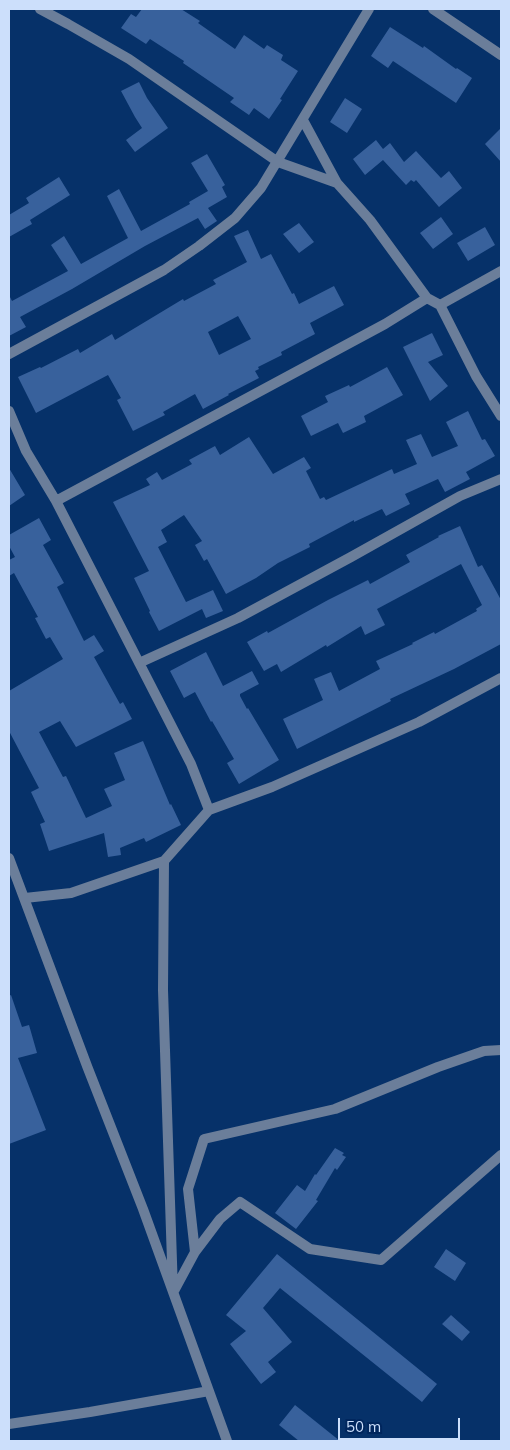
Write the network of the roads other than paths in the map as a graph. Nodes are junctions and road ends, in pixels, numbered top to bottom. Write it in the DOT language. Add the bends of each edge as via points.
graph roads {
  1 [pos="40,9"];
  2 [pos="369,9"];
  3 [pos="434,9"];
  4 [pos="501,55"];
  5 [pos="303,120"];
  6 [pos="278,162"];
  7 [pos="337,183"];
  8 [pos="501,272"];
  9 [pos="427,298"];
  10 [pos="440,305"];
  11 [pos="9,354"];
  12 [pos="9,411"];
  13 [pos="501,416"];
  14 [pos="501,479"];
  15 [pos="56,501"];
  16 [pos="139,662"];
  17 [pos="501,678"];
  18 [pos="209,810"];
  19 [pos="9,858"];
  20 [pos="164,861"];
  21 [pos="25,898"];
  22 [pos="501,1050"];
  23 [pos="501,1155"];
  24 [pos="195,1252"];
  25 [pos="174,1292"];
  26 [pos="209,1390"];
  27 [pos="9,1424"];
  28 [pos="227,1441"];
  1 -- 6 [label="street" via="129,59"];
  2 -- 5 [label="street"];
  3 -- 4 [label="street"];
  5 -- 6 [label="street"];
  5 -- 7 [label="street"];
  6 -- 7 [label="street"];
  6 -- 11 [label="street" via="235,218 199,246 164,270"];
  7 -- 9 [label="street" via="370,220"];
  8 -- 10 [label="street"];
  9 -- 10 [label="street"];
  9 -- 15 [label="street" via="385,324"];
  10 -- 13 [label="street" via="476,376"];
  12 -- 15 [label="street" via="26,451"];
  14 -- 16 [label="street" via="460,496 238,618"];
  15 -- 16 [label="street"];
  16 -- 18 [label="street" via="191,764"];
  17 -- 18 [label="street" via="419,722 272,787"];
  18 -- 20 [label="street"];
  19 -- 21 [label="street"];
  20 -- 21 [label="street" via="71,893"];
  20 -- 25 [label="street" via="163,990"];
  21 -- 25 [label="street"];
  22 -- 24 [label="street" via="484,1050 335,1109 204,1139 188,1189"];
  23 -- 24 [label="street" via="381,1260 310,1249 240,1202 220,1219"];
  24 -- 25 [label="street"];
  25 -- 26 [label="street"];
  26 -- 27 [label="street"];
  26 -- 28 [label="street"];
}
